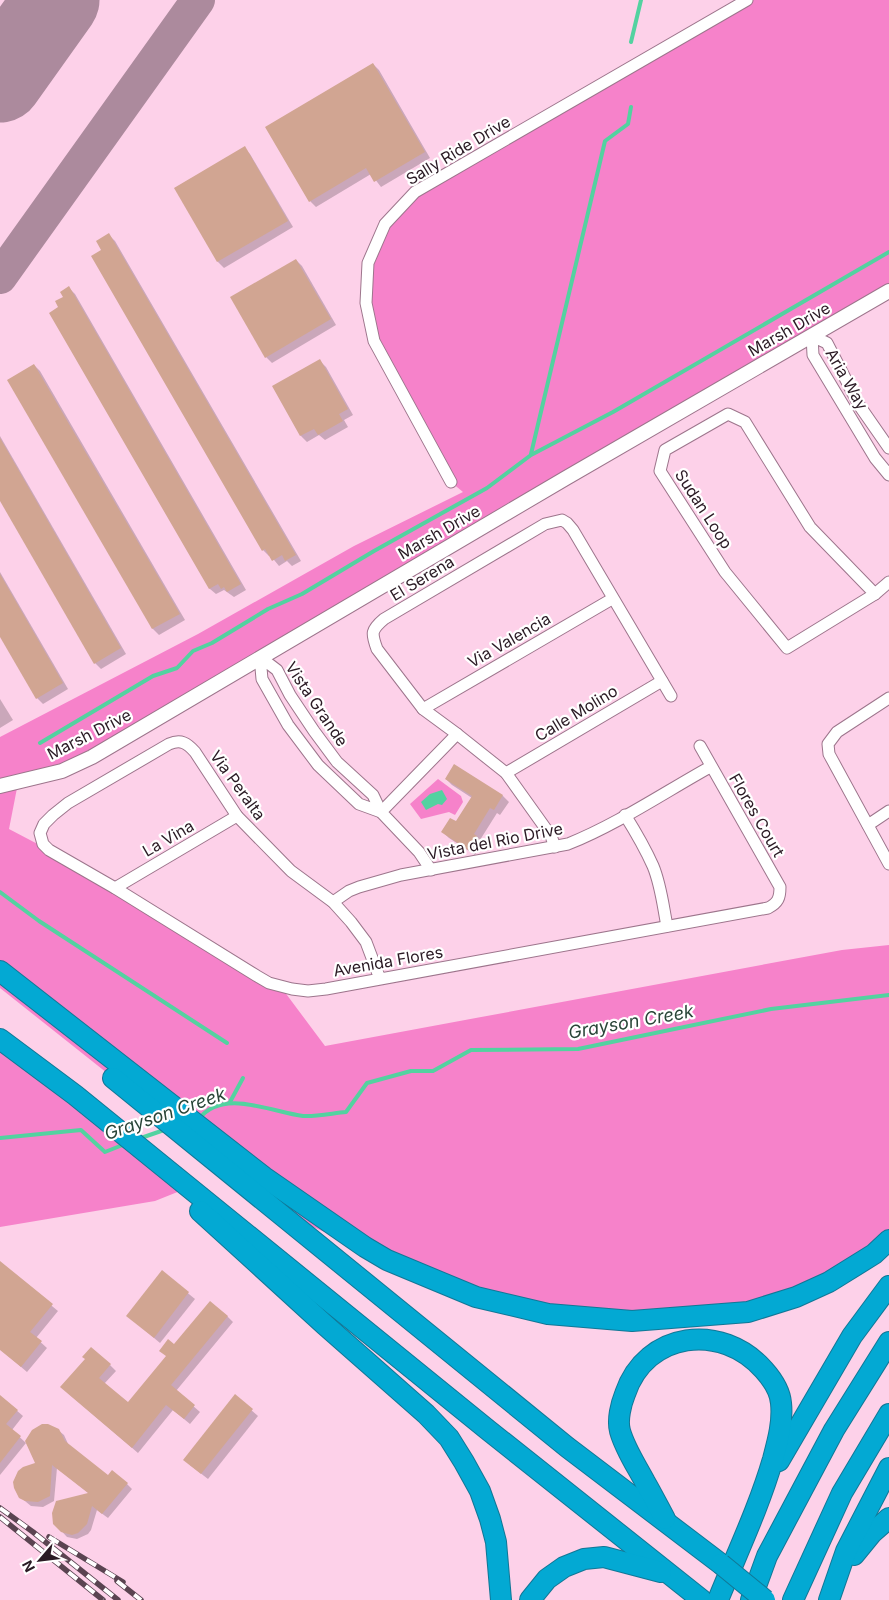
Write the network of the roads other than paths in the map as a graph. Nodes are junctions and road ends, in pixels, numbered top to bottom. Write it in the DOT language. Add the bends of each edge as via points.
graph roads {
  1 [pos="747,0"];
  2 [pos="889,291"];
  3 [pos="812,336"];
  4 [pos="889,448"];
  5 [pos="889,475"];
  6 [pos="451,482"];
  7 [pos="889,582"];
  8 [pos="875,594"];
  9 [pos="612,599"];
  10 [pos="260,657"];
  11 [pos="662,681"];
  12 [pos="671,696"];
  13 [pos="889,698"];
  14 [pos="423,709"];
  15 [pos="457,734"];
  16 [pos="700,746"];
  17 [pos="710,767"];
  18 [pos="506,773"];
  19 [pos="0,786"];
  20 [pos="889,811"];
  21 [pos="381,812"];
  22 [pos="625,815"];
  23 [pos="237,816"];
  24 [pos="868,826"];
  25 [pos="41,838"];
  26 [pos="554,848"];
  27 [pos="889,864"];
  28 [pos="432,870"];
  29 [pos="115,888"];
  30 [pos="778,901"];
  31 [pos="333,902"];
  32 [pos="667,926"];
  33 [pos="0,971"];
  34 [pos="380,979"];
  35 [pos="0,988"];
  36 [pos="0,1039"];
  37 [pos="132,1084"];
  38 [pos="188,1191"];
  39 [pos="889,1240"];
  40 [pos="889,1286"];
  41 [pos="889,1342"];
  42 [pos="889,1414"];
  43 [pos="889,1468"];
  44 [pos="766,1484"];
  45 [pos="889,1518"];
  46 [pos="668,1525"];
  47 [pos="670,1574"];
  48 [pos="832,1593"];
  49 [pos="501,1600"];
  50 [pos="530,1600"];
  51 [pos="702,1600"];
  52 [pos="718,1600"];
  53 [pos="751,1600"];
  54 [pos="765,1600"];
  55 [pos="793,1600"];
  1 -- 6 [label="street, Sally Ride Drive" via="415,192 385,224 368,263 366,303 374,341"];
  2 -- 3 [label="street, Marsh Drive"];
  3 -- 4 [label="street, Aria Way" via="827,343 859,405"];
  3 -- 5 [label="street, Aria Way" via="813,354 875,458"];
  3 -- 10 [label="street, Marsh Drive"];
  7 -- 8 [label="street, Sudan Loop"];
  8 -- 8 [label="street, Sudan Loop" via="787,648 725,572 660,471 665,450 728,414 745,422 810,527"];
  9 -- 11 [label="street, El Serena"];
  9 -- 14 [label="street, Via Valencia"];
  9 -- 14 [label="street, El Serena" via="567,523 562,520 545,524 384,619 372,632 377,649"];
  10 -- 19 [label="street, Marsh Drive" via="62,771"];
  10 -- 21 [label="street, Vista Grande" via="277,670 290,695 336,762 373,795"];
  10 -- 21 [label="street, Vista Grande" via="262,679 288,725 318,765 359,804"];
  11 -- 12 [label="street, El Serena"];
  11 -- 18 [label="street, Calle Molino"];
  13 -- 24 [label="street" via="837,732 828,744 829,754"];
  14 -- 15 [label="street, El Serena"];
  15 -- 18 [label="street, El Serena"];
  15 -- 21 [label="street"];
  16 -- 17 [label="street, Flores Court"];
  17 -- 22 [label="street, Vista del Rio Drive"];
  17 -- 30 [label="street, Flores Court" via="780,887"];
  18 -- 26 [label="street, El Serena" via="551,836"];
  20 -- 24 [label="street"];
  21 -- 28 [label="street, Vista Grande"];
  22 -- 26 [label="street, Vista del Rio Drive" via="582,839"];
  22 -- 32 [label="street" via="654,867"];
  23 -- 25 [label="street, Via Peralta" via="189,745 176,741 68,803 44,824"];
  23 -- 29 [label="street, La Vina"];
  23 -- 31 [label="street, Via Peralta" via="291,872"];
  24 -- 27 [label="street"];
  25 -- 29 [label="street, Avenida Flores" via="49,850"];
  26 -- 28 [label="street, Vista del Rio Drive"];
  28 -- 31 [label="street, Vista del Rio Drive" via="358,887"];
  29 -- 34 [label="street, Avenida Flores" via="269,983 308,991"];
  30 -- 32 [label="street, Avenida Flores" via="768,908"];
  31 -- 34 [label="street, Via Peralta" via="366,942"];
  32 -- 34 [label="street, Avenida Flores"];
  33 -- 37 [label="highway"];
  35 -- 37 [label="highway"];
  36 -- 38 [label="highway" via="76,1094 168,1170"];
  37 -- 39 [label="highway" via="387,1260 476,1297 548,1314 632,1321 748,1312 796,1297 829,1282 874,1254"];
  37 -- 46 [label="highway" via="242,1181"];
  38 -- 47 [label="highway"];
  38 -- 49 [label="highway" via="192,1204 449,1438 480,1491 490,1519 496,1542"];
  40 -- 44 [label="highway" via="852,1336"];
  41 -- 53 [label="highway" via="834,1430 780,1530"];
  42 -- 55 [label="highway" via="842,1493"];
  43 -- 48 [label="highway" via="846,1551"];
  44 -- 46 [label="highway" via="780,1430 781,1402 773,1380 753,1357 730,1344 688,1339 666,1346 647,1358 630,1378 621,1405 620,1429 630,1455"];
  44 -- 52 [label="highway"];
  45 -- 48 [label="highway" via="850,1561"];
  46 -- 54 [label="highway, bridge"];
  47 -- 50 [label="highway" via="604,1557 584,1559 564,1566 547,1579"];
  47 -- 51 [label="highway"];
}
